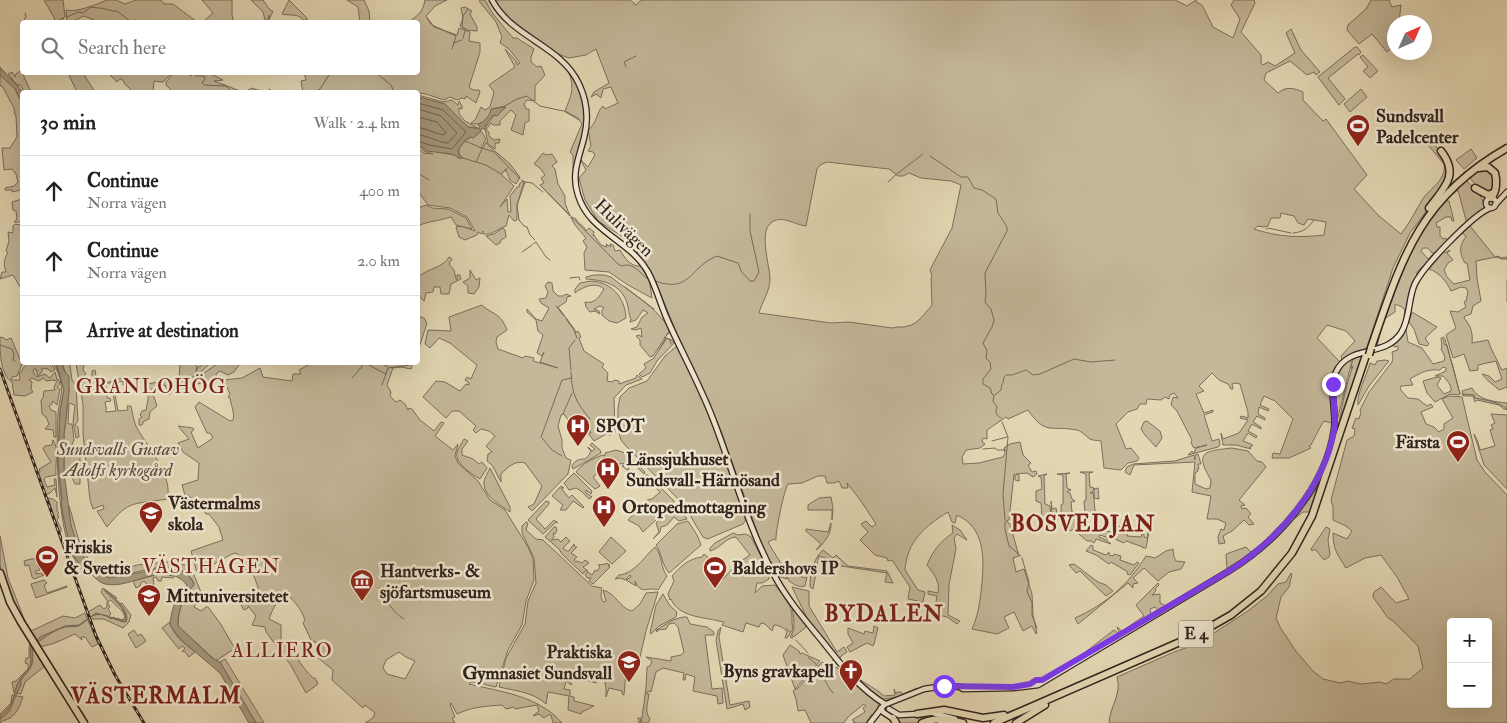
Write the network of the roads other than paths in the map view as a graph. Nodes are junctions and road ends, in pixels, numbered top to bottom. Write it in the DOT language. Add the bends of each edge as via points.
graph roads {
  1 [pos="492,0"];
  2 [pos="1507,144"];
  3 [pos="1507,149"];
  4 [pos="1441,150"];
  5 [pos="1465,175"];
  6 [pos="1476,188"];
  7 [pos="1496,188"];
  8 [pos="1506,193"];
  9 [pos="1493,200"];
  10 [pos="1431,206"];
  11 [pos="1488,206"];
  12 [pos="1370,348"];
  13 [pos="1367,355"];
  14 [pos="0,573"];
  15 [pos="1048,703"];
  16 [pos="885,708"];
  17 [pos="918,714"];
  18 [pos="1022,717"];
  19 [pos="1001,719"];
  20 [pos="992,720"];
  21 [pos="896,721"];
  22 [pos="83,723"];
  23 [pos="871,723"];
  24 [pos="922,723"];
  25 [pos="940,723"];
  26 [pos="948,723"];
  27 [pos="963,723"];
  28 [pos="980,723"];
  29 [pos="1016,723"];
  1 -- 16 [label="main road, Hulivägen" via="507,21 559,58 576,77 583,92 586,112 586,130 575,170 579,200 591,221 630,250 649,273 713,418 757,539 779,584 847,671"];
  2 -- 5 [label="highway, E 4"];
  3 -- 5 [label="highway, E 4"];
  4 -- 10 [label="highway, E 4" via="1449,164 1450,174 1447,184"];
  5 -- 7 [label="highway, E 4" via="1481,167 1490,168 1496,176"];
  5 -- 10 [label="highway, E 4"];
  5 -- 12 [label="highway, E 4" via="1423,223 1406,251"];
  6 -- 7 [label="highway" via="1489,195"];
  7 -- 9 [label="highway"];
  8 -- 9 [label="main road"];
  9 -- 11 [label="main road" via="1487,200"];
  9 -- 11 [label="main road" via="1493,208"];
  10 -- 12 [label="highway, E 4" via="1401,254"];
  11 -- 16 [label="main road" via="1420,274 1412,292 1405,325 1396,339 1384,348 1352,355 1342,362 1334,377 1334,429 1321,471 1309,494 1257,551 1236,567 1037,682 1013,687 924,690"];
  12 -- 13 [label="highway, E 4, bridge"];
  13 -- 15 [label="highway, E 4" via="1315,518 1300,548 1277,579 1242,611 1208,633"];
  13 -- 18 [label="highway, E 4" via="1312,516 1292,553 1266,586 1238,610 1209,628"];
  14 -- 22 [label="highway" via="13,609"];
  15 -- 18 [label="highway, E 4"];
  15 -- 19 [label="highway, E 4"];
  16 -- 17 [label="main road" via="899,714"];
  16 -- 21 [label="main road, Hulivägen"];
  16 -- 23 [label="main road"];
  17 -- 20 [label="highway, E 4" via="944,710"];
  17 -- 27 [label="main road" via="938,714"];
  18 -- 19 [label="highway, E 4"];
  18 -- 20 [label="highway, E 4"];
  18 -- 29 [label="highway, E 4"];
  19 -- 20 [label="highway"];
  20 -- 28 [label="highway, E 4"];
  24 -- 27 [label="highway" via="943,719"];
  25 -- 26 [label="main road"];
}
